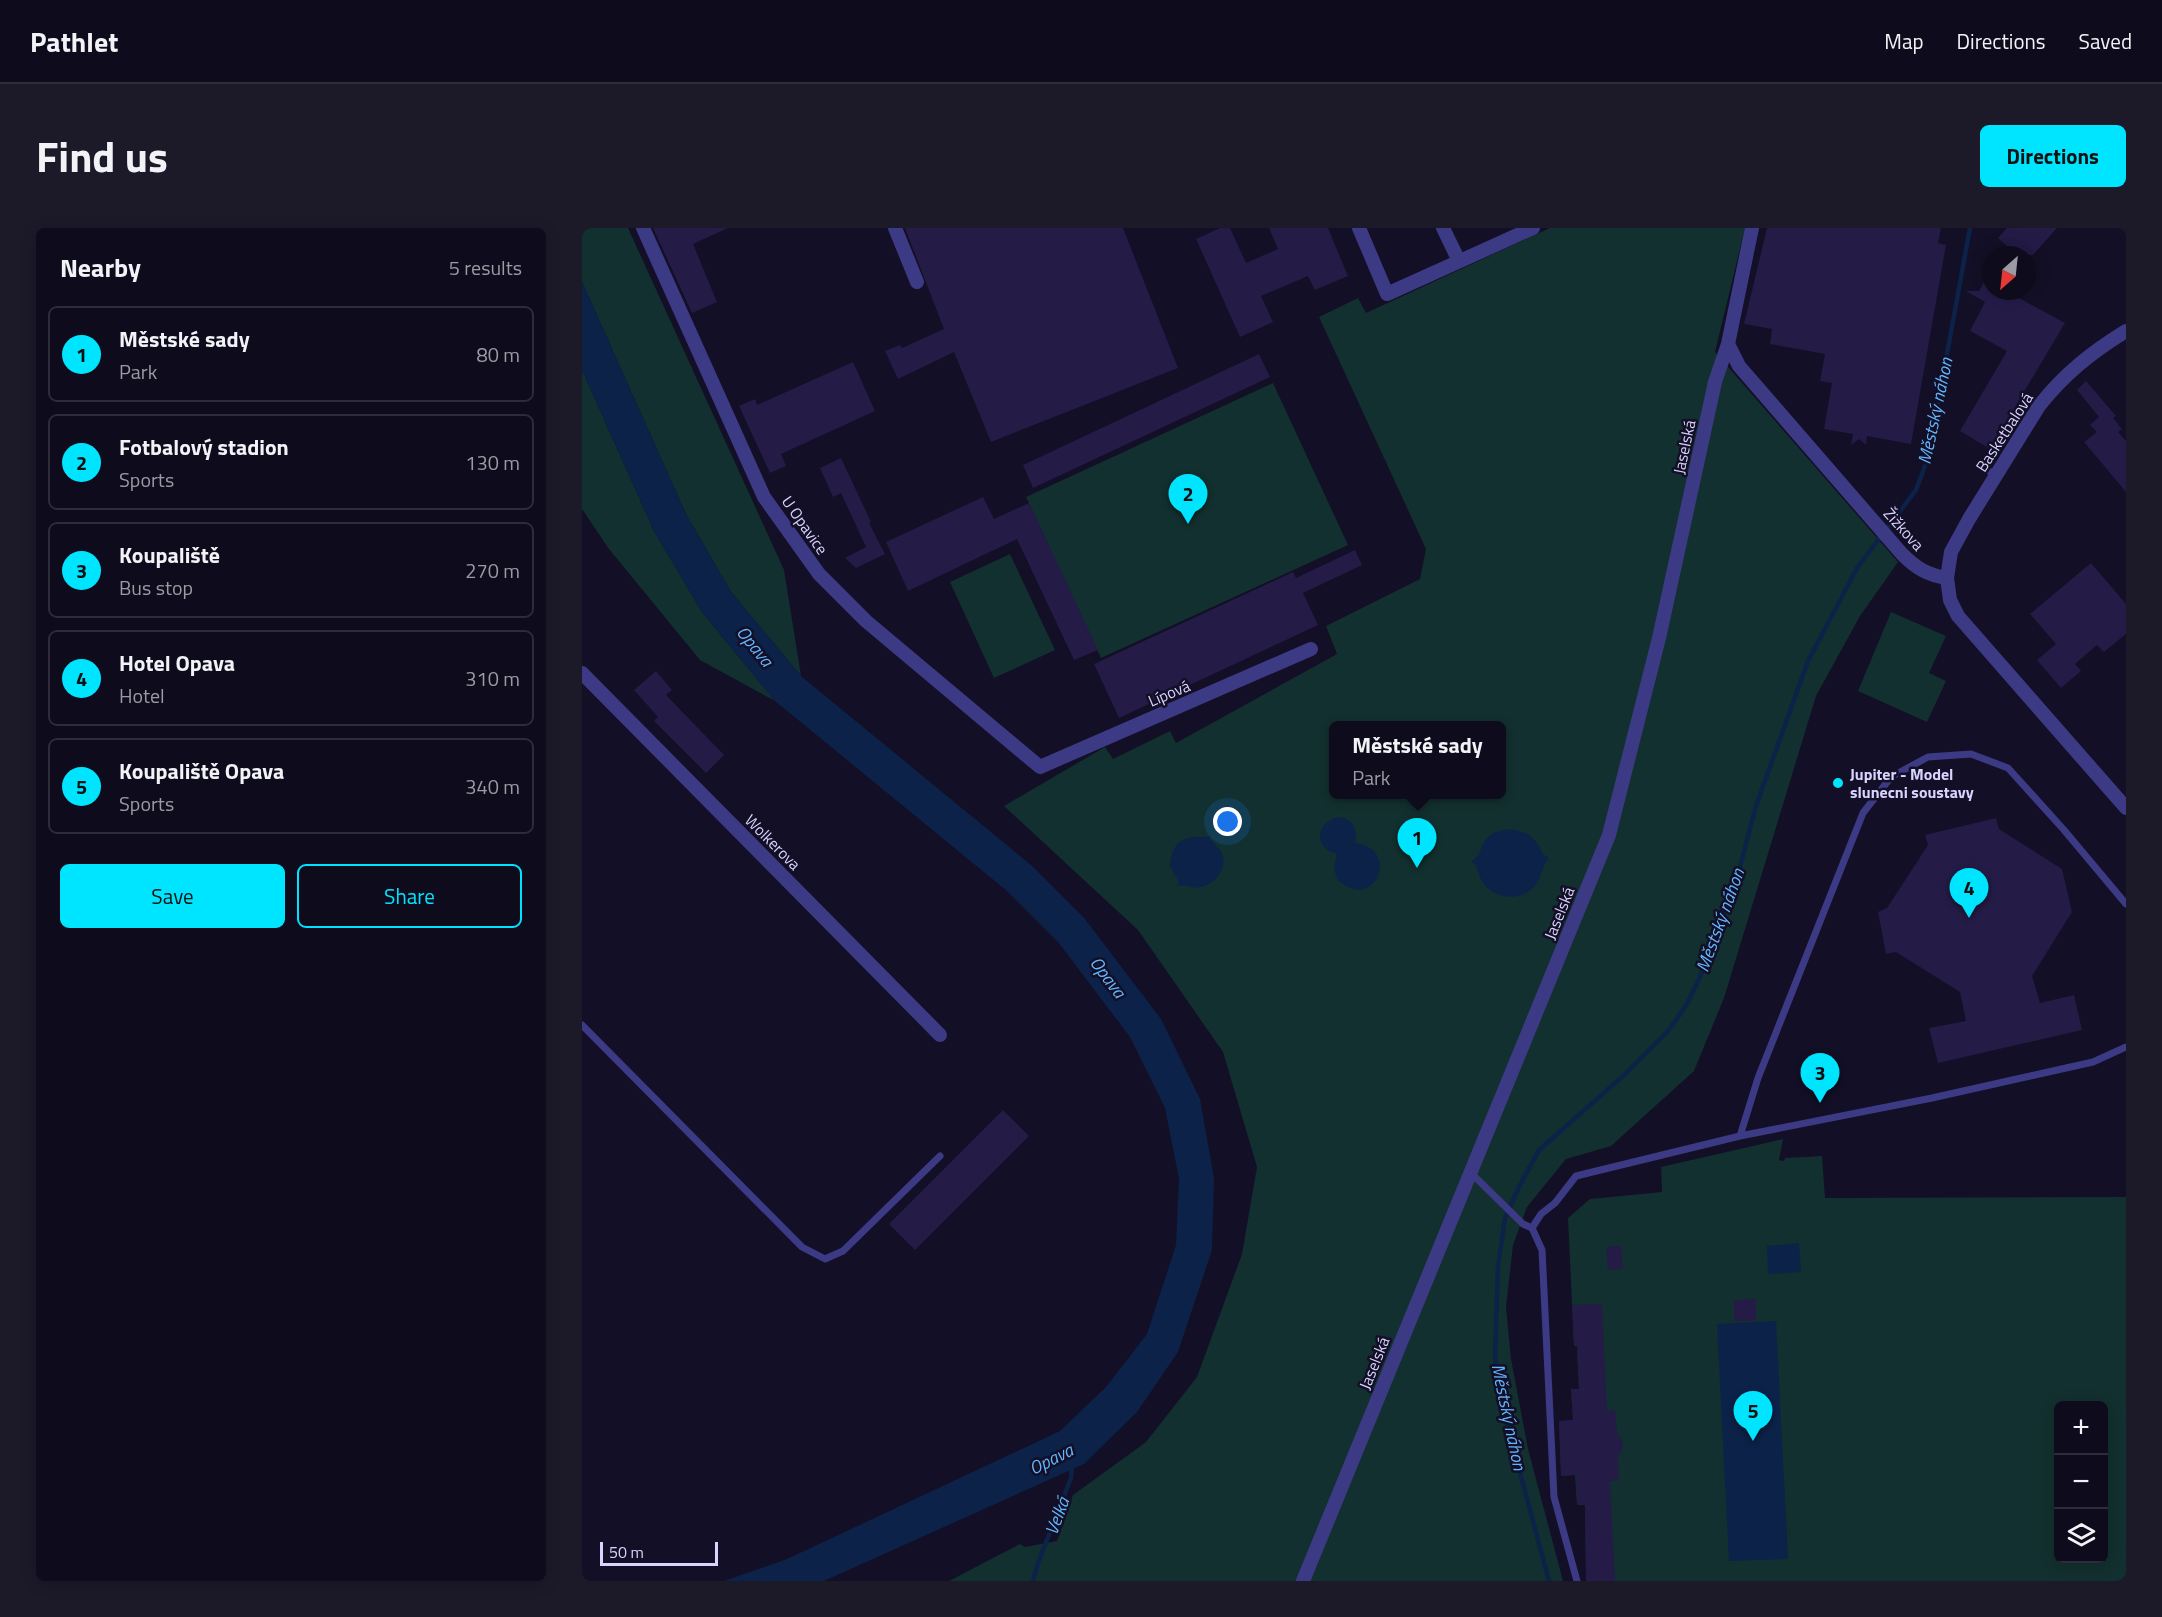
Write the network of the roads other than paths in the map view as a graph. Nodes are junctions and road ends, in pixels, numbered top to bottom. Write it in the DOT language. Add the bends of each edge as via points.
graph roads {
  1 [pos="643,228"];
  2 [pos="895,228"];
  3 [pos="1359,228"];
  4 [pos="1443,228"];
  5 [pos="1533,228"];
  6 [pos="1752,228"];
  7 [pos="1459,261"];
  8 [pos="917,282"];
  9 [pos="2126,331"];
  10 [pos="1728,344"];
  11 [pos="1980,466"];
  12 [pos="1996,475"];
  13 [pos="1947,578"];
  14 [pos="1311,649"];
  15 [pos="582,673"];
  16 [pos="1040,767"];
  17 [pos="2126,808"];
  18 [pos="2126,904"];
  19 [pos="582,1025"];
  20 [pos="940,1035"];
  21 [pos="2126,1047"];
  22 [pos="1740,1136"];
  23 [pos="940,1156"];
  24 [pos="1471,1172"];
  25 [pos="1532,1228"];
  26 [pos="1303,1581"];
  27 [pos="1577,1581"];
  1 -- 16 [label="street, U Opavice" via="764,497 819,574 866,621"];
  2 -- 8 [label="street"];
  3 -- 7 [label="street" via="1387,294"];
  4 -- 7 [label="street"];
  5 -- 7 [label="street"];
  6 -- 10 [label="street, Jaselská"];
  9 -- 12 [label="street, Basketbalová" via="2074,366 2053,388"];
  10 -- 13 [label="street, Žižkova" via="1739,366 1902,554 1921,571"];
  10 -- 24 [label="street, Jaselská" via="1715,382 1659,638 1609,835"];
  11 -- 12 [label="lane"];
  12 -- 13 [label="street, Basketbalová" via="1957,539"];
  13 -- 17 [label="street" via="1950,600 1958,616"];
  14 -- 16 [label="street, Lípová"];
  15 -- 20 [label="street, Wolkerova"];
  18 -- 22 [label="lane" via="2008,768 1971,754 1928,757 1891,777 1863,813 1758,1078"];
  19 -- 23 [label="lane" via="802,1247 825,1259 843,1251"];
  21 -- 22 [label="lane" via="2093,1062"];
  22 -- 25 [label="lane" via="1576,1176"];
  24 -- 25 [label="lane"];
  24 -- 26 [label="street, Jaselská"];
  25 -- 27 [label="lane" via="1542,1250 1554,1497"];
}
